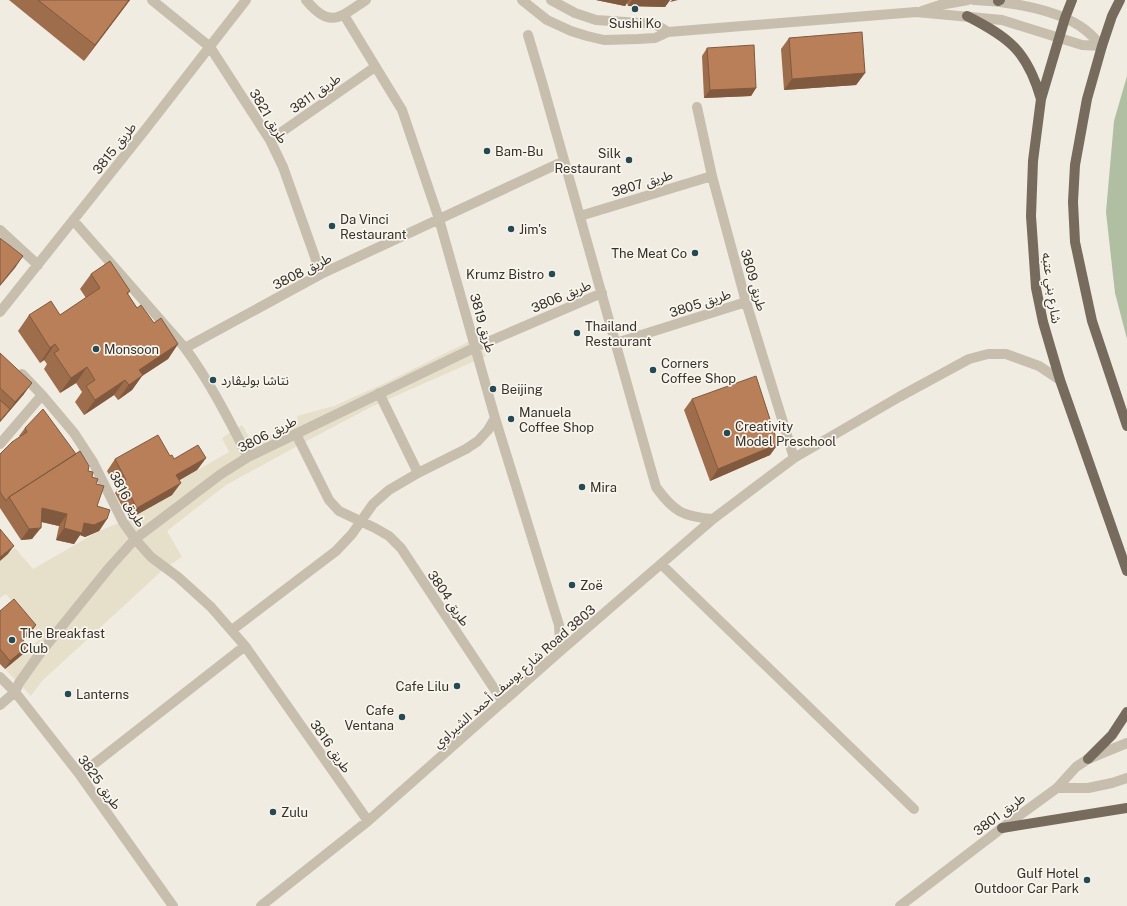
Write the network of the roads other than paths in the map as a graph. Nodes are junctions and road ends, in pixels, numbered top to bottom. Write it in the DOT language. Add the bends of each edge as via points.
graph roads {
  1 [pos="152,0"];
  2 [pos="246,0"];
  3 [pos="306,0"];
  4 [pos="366,0"];
  5 [pos="522,0"];
  6 [pos="551,0"];
  7 [pos="968,0"];
  8 [pos="974,0"];
  9 [pos="999,0"];
  10 [pos="1072,0"];
  11 [pos="1120,0"];
  12 [pos="916,12"];
  13 [pos="344,15"];
  14 [pos="967,16"];
  15 [pos="1066,18"];
  16 [pos="668,32"];
  17 [pos="528,35"];
  18 [pos="1060,37"];
  19 [pos="1102,46"];
  20 [pos="210,47"];
  21 [pos="375,67"];
  22 [pos="1041,98"];
  23 [pos="697,107"];
  24 [pos="270,140"];
  25 [pos="564,161"];
  26 [pos="712,176"];
  27 [pos="580,216"];
  28 [pos="439,219"];
  29 [pos="73,220"];
  30 [pos="0,230"];
  31 [pos="38,265"];
  32 [pos="321,274"];
  33 [pos="602,293"];
  34 [pos="746,302"];
  35 [pos="0,312"];
  36 [pos="616,343"];
  37 [pos="476,347"];
  38 [pos="185,348"];
  39 [pos="16,369"];
  40 [pos="1060,380"];
  41 [pos="379,393"];
  42 [pos="42,394"];
  43 [pos="495,418"];
  44 [pos="1127,426"];
  45 [pos="296,434"];
  46 [pos="0,444"];
  47 [pos="248,457"];
  48 [pos="794,458"];
  49 [pos="418,473"];
  50 [pos="713,519"];
  51 [pos="361,521"];
  52 [pos="135,539"];
  53 [pos="661,564"];
  54 [pos="1127,571"];
  55 [pos="232,630"];
  56 [pos="246,646"];
  57 [pos="558,653"];
  58 [pos="0,677"];
  59 [pos="15,692"];
  60 [pos="503,702"];
  61 [pos="0,705"];
  62 [pos="1127,712"];
  63 [pos="1127,743"];
  64 [pos="1088,759"];
  65 [pos="80,775"];
  66 [pos="1127,778"];
  67 [pos="1057,788"];
  68 [pos="1127,808"];
  69 [pos="914,809"];
  70 [pos="368,821"];
  71 [pos="1002,828"];
  72 [pos="173,906"];
  73 [pos="261,906"];
  74 [pos="900,906"];
  1 -- 20 [label="street, طريق 3821"];
  2 -- 20 [label="street, طريق 3815"];
  3 -- 13 [label="street" via="314,11 325,17"];
  4 -- 13 [label="street"];
  5 -- 16 [label="street" via="547,20 571,31 604,40 656,38"];
  6 -- 16 [label="street" via="596,20 655,24"];
  7 -- 12 [label="street"];
  8 -- 9 [label="street"];
  9 -- 15 [label="street"];
  10 -- 15 [label="main road, شارع بني عتبه"];
  11 -- 19 [label="main road"];
  12 -- 14 [label="street"];
  12 -- 16 [label="street"];
  13 -- 21 [label="street, طريق 3819"];
  14 -- 18 [label="street" via="1002,20"];
  14 -- 22 [label="main road" via="1003,36 1018,50 1032,73"];
  15 -- 18 [label="main road, شارع بني عتبه"];
  15 -- 19 [label="street" via="1084,29"];
  17 -- 25 [label="street"];
  18 -- 19 [label="street" via="1082,45"];
  18 -- 22 [label="main road, شارع بني عتبه"];
  19 -- 44 [label="main road" via="1087,99 1075,165 1072,202 1075,242 1092,321"];
  20 -- 24 [label="street, طريق 3821"];
  20 -- 29 [label="street, طريق 3815"];
  21 -- 24 [label="street, طريق 3811"];
  21 -- 28 [label="street, طريق 3819" via="402,110"];
  22 -- 40 [label="main road, شارع بني عتبه" via="1033,161 1031,216 1036,288"];
  23 -- 26 [label="street, طريق 3809"];
  24 -- 32 [label="street, طريق 3821" via="283,167"];
  25 -- 27 [label="street"];
  25 -- 28 [label="street, طريق 3808"];
  26 -- 27 [label="street, طريق 3807"];
  26 -- 34 [label="street, طريق 3809"];
  27 -- 33 [label="street"];
  28 -- 32 [label="street, طريق 3808"];
  28 -- 37 [label="street, طريق 3819"];
  29 -- 31 [label="street, طريق 3815"];
  29 -- 38 [label="street"];
  30 -- 31 [label="street"];
  31 -- 35 [label="street, طريق 3815"];
  32 -- 38 [label="street, طريق 3808"];
  33 -- 36 [label="street"];
  33 -- 37 [label="street, طريق 3806"];
  34 -- 36 [label="street, طريق 3805"];
  34 -- 48 [label="street, طريق 3809"];
  36 -- 50 [label="street" via="656,487 666,501 680,512 696,518"];
  37 -- 41 [label="street, طريق 3806"];
  37 -- 43 [label="street, طريق 3819"];
  38 -- 47 [label="street" via="210,385"];
  39 -- 42 [label="street, طريق 3816"];
  40 -- 48 [label="street, شارع يوسف أحمد الشيراوي Road 3803" via="1039,366 1006,354 988,354 969,359"];
  40 -- 54 [label="main road, شارع بني عتبه"];
  41 -- 45 [label="street, طريق 3806"];
  41 -- 49 [label="street"];
  42 -- 46 [label="street"];
  42 -- 52 [label="street, طريق 3816" via="74,433 93,462 123,522"];
  43 -- 49 [label="street" via="488,430 466,449"];
  43 -- 57 [label="street, طريق 3819" via="558,625"];
  45 -- 47 [label="street, طريق 3806"];
  45 -- 51 [label="street, طريق 3804" via="329,500 339,511"];
  47 -- 52 [label="street, طريق 3806" via="221,474"];
  48 -- 50 [label="street, شارع يوسف أحمد الشيراوي Road 3803"];
  49 -- 51 [label="street" via="389,490 370,508"];
  50 -- 53 [label="street, شارع يوسف أحمد الشيراوي Road 3803"];
  51 -- 55 [label="street" via="336,551"];
  51 -- 60 [label="street, طريق 3804" via="389,536 400,548"];
  52 -- 55 [label="street, طريق 3816" via="151,557 191,588"];
  52 -- 59 [label="street, طريق 3806" via="41,652"];
  53 -- 57 [label="street, شارع يوسف أحمد الشيراوي Road 3803"];
  53 -- 69 [label="street"];
  55 -- 56 [label="street, طريق 3816"];
  56 -- 65 [label="street"];
  56 -- 70 [label="street, طريق 3816"];
  57 -- 60 [label="street, شارع يوسف أحمد الشيراوي Road 3803"];
  58 -- 59 [label="street, طريق 3825"];
  59 -- 61 [label="street, طريق 3806"];
  59 -- 65 [label="street, طريق 3825"];
  60 -- 70 [label="street, شارع يوسف أحمد الشيراوي Road 3803"];
  62 -- 64 [label="main road" via="1112,735"];
  63 -- 64 [label="street, طريق 3801"];
  64 -- 67 [label="street, طريق 3801" via="1076,767"];
  65 -- 72 [label="street, طريق 3825"];
  66 -- 67 [label="street" via="1088,788"];
  67 -- 71 [label="street, طريق 3801"];
  68 -- 71 [label="main road"];
  70 -- 73 [label="street, شارع يوسف أحمد الشيراوي Road 3803"];
  71 -- 74 [label="street, طريق 3801"];
}
